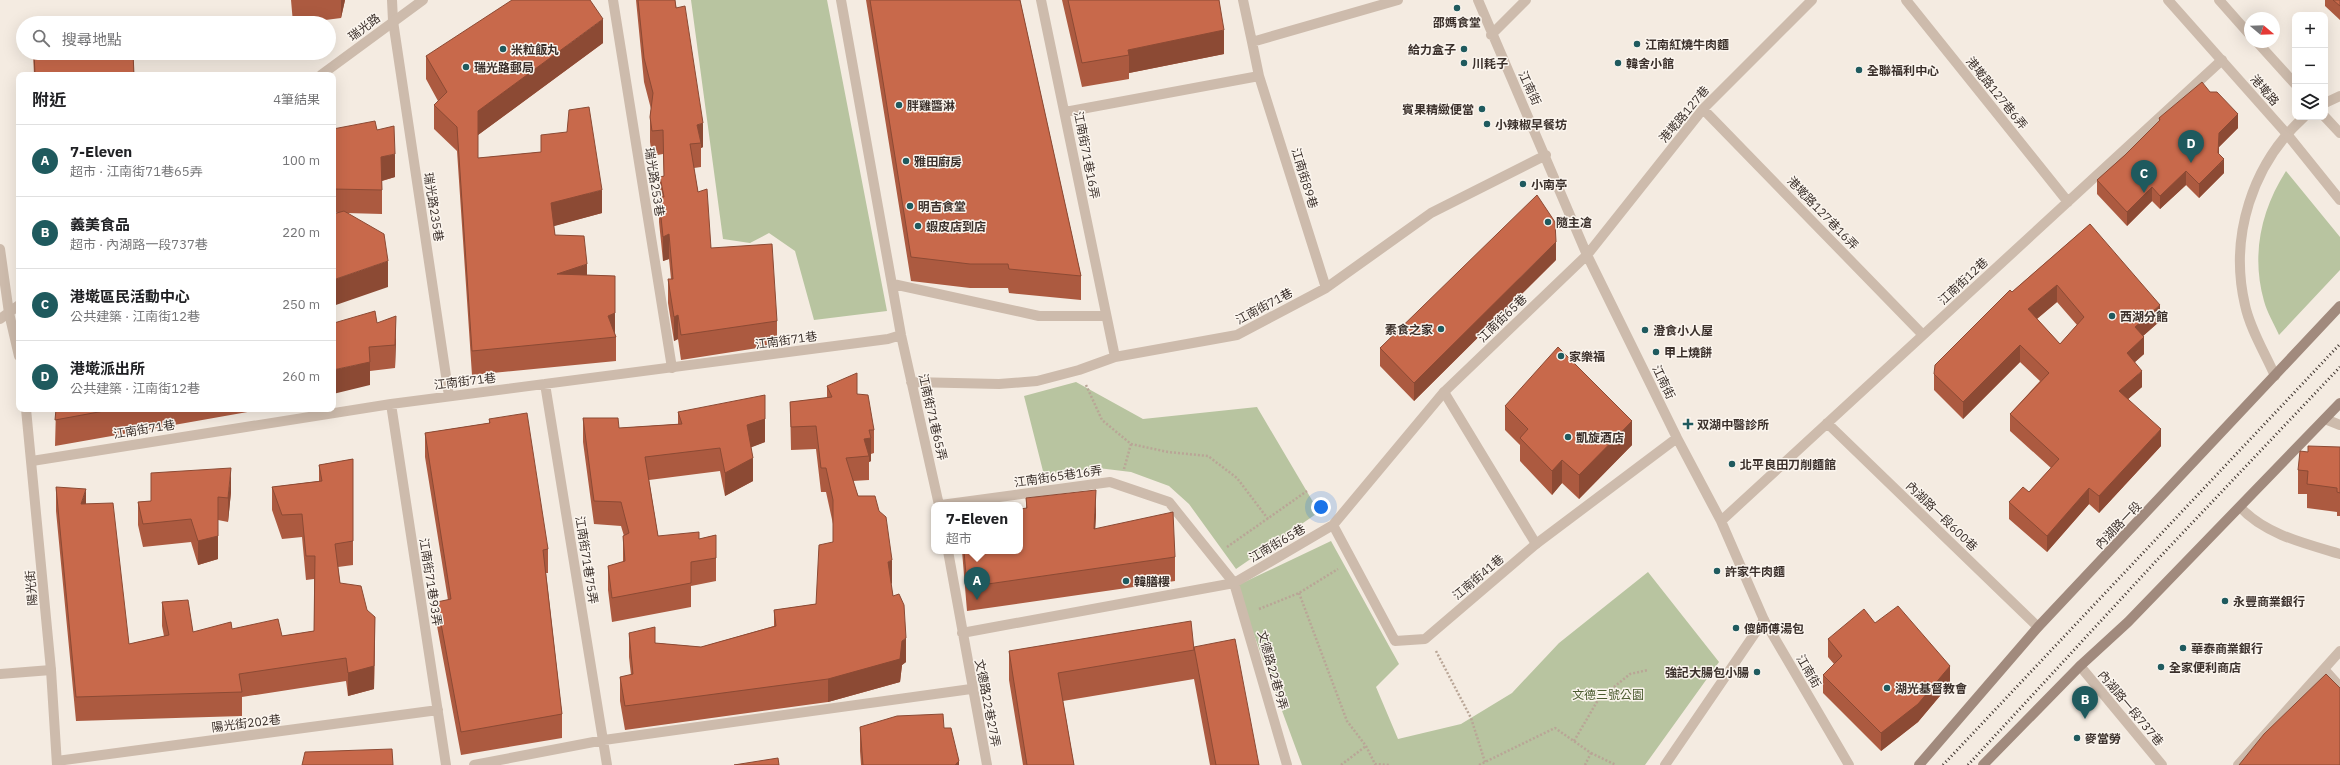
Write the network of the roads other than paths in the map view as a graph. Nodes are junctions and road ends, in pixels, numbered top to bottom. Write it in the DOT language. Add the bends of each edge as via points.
graph roads {
  1 [pos="392,0"];
  2 [pos="423,0"];
  3 [pos="613,0"];
  4 [pos="841,0"];
  5 [pos="1041,0"];
  6 [pos="1244,0"];
  7 [pos="1398,0"];
  8 [pos="1478,0"];
  9 [pos="1526,0"];
  10 [pos="1812,0"];
  11 [pos="1906,0"];
  12 [pos="2168,0"];
  13 [pos="2219,0"];
  14 [pos="393,21"];
  15 [pos="2244,28"];
  16 [pos="1491,35"];
  17 [pos="1252,42"];
  18 [pos="2262,48"];
  19 [pos="2222,60"];
  20 [pos="325,72"];
  21 [pos="1260,76"];
  22 [pos="2292,81"];
  23 [pos="2340,96"];
  24 [pos="2328,102"];
  25 [pos="1703,109"];
  26 [pos="1065,112"];
  27 [pos="2301,120"];
  28 [pos="2328,120"];
  29 [pos="2286,133"];
  30 [pos="2340,133"];
  31 [pos="1546,155"];
  32 [pos="2340,200"];
  33 [pos="2068,202"];
  34 [pos="0,249"];
  35 [pos="1587,255"];
  36 [pos="893,284"];
  37 [pos="1326,288"];
  38 [pos="2340,306"];
  39 [pos="16,307"];
  40 [pos="9,313"];
  41 [pos="1106,316"];
  42 [pos="0,320"];
  43 [pos="901,335"];
  44 [pos="1923,335"];
  45 [pos="16,343"];
  46 [pos="1115,357"];
  47 [pos="672,368"];
  48 [pos="2275,376"];
  49 [pos="911,382"];
  50 [pos="546,384"];
  51 [pos="1444,392"];
  52 [pos="449,396"];
  53 [pos="2340,403"];
  54 [pos="390,404"];
  55 [pos="26,412"];
  56 [pos="2325,419"];
  57 [pos="1828,423"];
  58 [pos="2340,425"];
  59 [pos="1677,438"];
  60 [pos="32,461"];
  61 [pos="939,502"];
  62 [pos="962,502"];
  63 [pos="2240,508"];
  64 [pos="1721,521"];
  65 [pos="1333,525"];
  66 [pos="1536,544"];
  67 [pos="949,554"];
  68 [pos="2340,554"];
  69 [pos="1234,583"];
  70 [pos="1764,620"];
  71 [pos="2038,627"];
  72 [pos="962,633"];
  73 [pos="2340,651"];
  74 [pos="2080,666"];
  75 [pos="2324,669"];
  76 [pos="51,670"];
  77 [pos="0,674"];
  78 [pos="2340,687"];
  79 [pos="971,690"];
  80 [pos="438,710"];
  81 [pos="604,740"];
  82 [pos="57,763"];
  83 [pos="446,765"];
  84 [pos="474,765"];
  85 [pos="607,765"];
  86 [pos="987,765"];
  87 [pos="1287,765"];
  88 [pos="1665,765"];
  89 [pos="1848,765"];
  90 [pos="1919,765"];
  91 [pos="1983,765"];
  92 [pos="2162,765"];
  93 [pos="2238,765"];
  1 -- 14 [label="street, 瑞光路235巷"];
  2 -- 14 [label="street, 瑞光路"];
  3 -- 47 [label="street, 瑞光路253巷"];
  4 -- 36 [label="street"];
  5 -- 26 [label="street, 江南街71巷16弄"];
  6 -- 17 [label="street, 江南街89巷"];
  7 -- 17 [label="street"];
  8 -- 16 [label="street, 江南街"];
  9 -- 16 [label="street"];
  10 -- 25 [label="street, 港墘路127巷"];
  11 -- 33 [label="street, 港墘路127巷6弄"];
  12 -- 19 [label="street, 港墘路"];
  13 -- 15 [label="street"];
  14 -- 20 [label="street, 瑞光路"];
  14 -- 52 [label="street, 瑞光路235巷"];
  16 -- 31 [label="street, 江南街"];
  17 -- 21 [label="street, 江南街89巷"];
  18 -- 22 [label="street"];
  19 -- 29 [label="street, 港墘路"];
  19 -- 33 [label="street, 江南街12巷"];
  21 -- 26 [label="street"];
  21 -- 37 [label="street, 江南街89巷"];
  23 -- 24 [label="street"];
  25 -- 35 [label="street, 港墘路127巷"];
  25 -- 44 [label="street, 港墘路127巷16弄"];
  26 -- 41 [label="street, 江南街71巷16弄"];
  27 -- 29 [label="street"];
  28 -- 30 [label="street"];
  29 -- 32 [label="street, 港墘路"];
  29 -- 48 [label="street" via="2264,166 2246,210 2239,258 2245,306"];
  31 -- 35 [label="street, 江南街"];
  31 -- 37 [label="street, 江南街71巷" via="1431,213"];
  33 -- 44 [label="street, 江南街12巷"];
  34 -- 40 [label="street"];
  35 -- 51 [label="street, 江南街65巷"];
  35 -- 59 [label="street, 江南街"];
  36 -- 41 [label="street" via="1039,316"];
  36 -- 43 [label="street"];
  37 -- 46 [label="street, 江南街71巷" via="1237,335"];
  38 -- 48 [label="main road, 內湖路一段"];
  39 -- 40 [label="street"];
  40 -- 42 [label="street"];
  40 -- 45 [label="street"];
  41 -- 46 [label="street, 江南街71巷16弄"];
  43 -- 47 [label="street, 江南街71巷" via="888,339"];
  43 -- 49 [label="street, 江南街71巷65弄"];
  44 -- 57 [label="street, 江南街12巷"];
  46 -- 49 [label="street, 江南街71巷" via="1037,381 999,384"];
  47 -- 50 [label="street, 江南街71巷"];
  48 -- 71 [label="main road, 內湖路一段"];
  49 -- 61 [label="street, 江南街71巷65弄"];
  50 -- 52 [label="street, 江南街71巷"];
  50 -- 81 [label="street, 江南街71巷75弄"];
  51 -- 65 [label="street, 江南街65巷"];
  51 -- 66 [label="street"];
  52 -- 54 [label="street, 江南街71巷"];
  53 -- 56 [label="main road"];
  54 -- 60 [label="street, 江南街71巷"];
  54 -- 80 [label="street, 江南街71巷93弄"];
  55 -- 60 [label="street, 陽光街"];
  56 -- 58 [label="street"];
  56 -- 63 [label="main road"];
  57 -- 64 [label="street, 江南街12巷"];
  57 -- 71 [label="street, 內湖路一段600巷"];
  59 -- 64 [label="street, 江南街"];
  59 -- 66 [label="street, 江南街41巷"];
  60 -- 76 [label="street, 陽光街"];
  62 -- 69 [label="street, 江南街65巷16弄" via="1110,482 1169,502"];
  63 -- 68 [label="street" via="2250,519 2300,543"];
  63 -- 74 [label="main road" via="2128,622"];
  64 -- 70 [label="street, 江南街"];
  65 -- 66 [label="street, 江南街41巷" via="1395,641 1424,638 1429,635"];
  65 -- 69 [label="street, 江南街65巷"];
  67 -- 72 [label="street"];
  69 -- 72 [label="street, 江南街65巷"];
  69 -- 87 [label="street, 文德路22巷9弄"];
  70 -- 88 [label="street"];
  70 -- 89 [label="street, 江南街"];
  71 -- 90 [label="main road, 內湖路一段"];
  72 -- 79 [label="street, 文德路22巷27弄"];
  73 -- 75 [label="street"];
  74 -- 91 [label="main road"];
  74 -- 92 [label="street, 內湖路一段737巷"];
  75 -- 78 [label="street"];
  75 -- 93 [label="street"];
  76 -- 77 [label="street"];
  76 -- 82 [label="street, 陽光街"];
  79 -- 81 [label="street"];
  79 -- 86 [label="street, 文德路22巷27弄"];
  80 -- 82 [label="street, 陽光街202巷"];
  80 -- 83 [label="street, 江南街71巷93弄"];
  81 -- 84 [label="street"];
  81 -- 85 [label="street, 江南街71巷75弄"];
}
